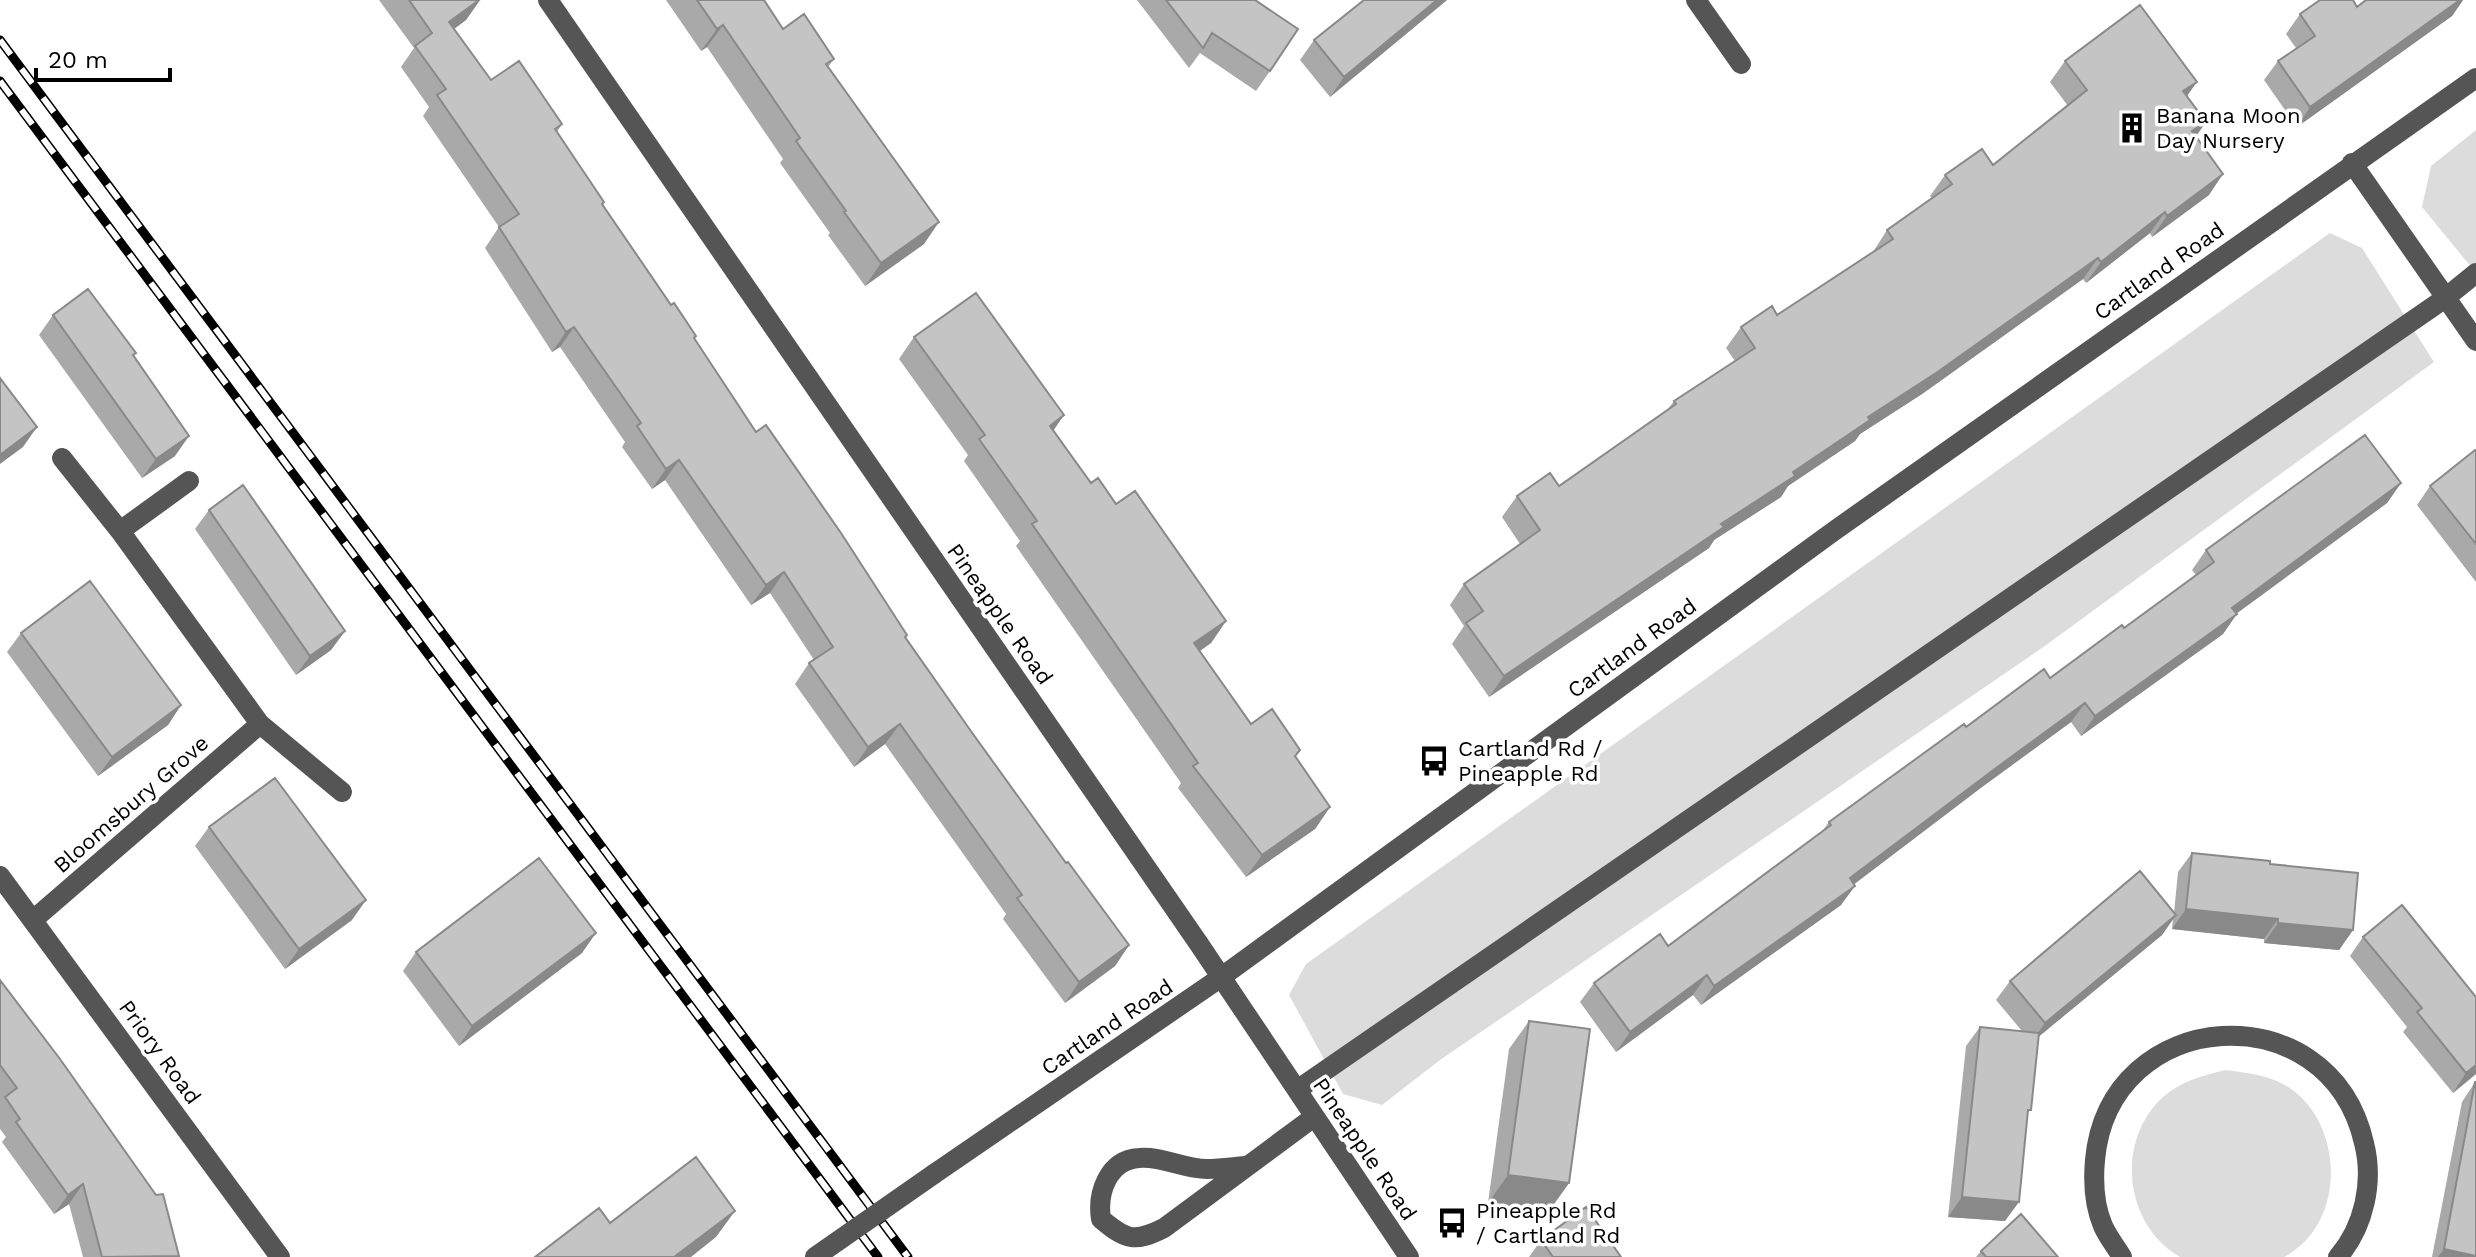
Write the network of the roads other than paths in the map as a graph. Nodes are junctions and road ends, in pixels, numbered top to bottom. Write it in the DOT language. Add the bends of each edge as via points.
graph roads {
  1 [pos="548,0"];
  2 [pos="1696,0"];
  3 [pos="1741,64"];
  4 [pos="2476,78"];
  5 [pos="2352,163"];
  6 [pos="2476,273"];
  7 [pos="2444,299"];
  8 [pos="2476,341"];
  9 [pos="62,458"];
  10 [pos="189,481"];
  11 [pos="120,531"];
  12 [pos="260,724"];
  13 [pos="342,792"];
  14 [pos="0,876"];
  15 [pos="33,920"];
  16 [pos="1220,978"];
  17 [pos="1297,1090"];
  18 [pos="1314,1117"];
  19 [pos="1245,1166"];
  20 [pos="280,1257"];
  21 [pos="815,1257"];
  22 [pos="1409,1257"];
  23 [pos="2122,1257"];
  24 [pos="2338,1257"];
  1 -- 16 [label="street, Pineapple Road"];
  2 -- 3 [label="street"];
  4 -- 5 [label="street, Cartland Road"];
  5 -- 7 [label="street"];
  5 -- 16 [label="street, Cartland Road"];
  6 -- 7 [label="street"];
  7 -- 8 [label="street"];
  7 -- 17 [label="street"];
  9 -- 11 [label="street"];
  10 -- 11 [label="street"];
  11 -- 12 [label="street"];
  12 -- 13 [label="street"];
  12 -- 15 [label="street, Bloomsbury Grove"];
  14 -- 15 [label="street, Priory Road"];
  15 -- 20 [label="street, Priory Road"];
  16 -- 17 [label="street, Pineapple Road"];
  16 -- 21 [label="street, Cartland Road, bridge"];
  17 -- 18 [label="street, Pineapple Road"];
  18 -- 19 [label="street"];
  18 -- 22 [label="street, Pineapple Road"];
  19 -- 19 [label="street" via="1148,1236 1131,1239 1101,1219 1105,1179 1137,1158 1207,1169"];
  23 -- 24 [label="street" via="2103,1225 2093,1183 2097,1140 2113,1100 2141,1067 2178,1045 2220,1035 2263,1038 2303,1054 2337,1083 2359,1120 2369,1162 2365,1206"];
}
